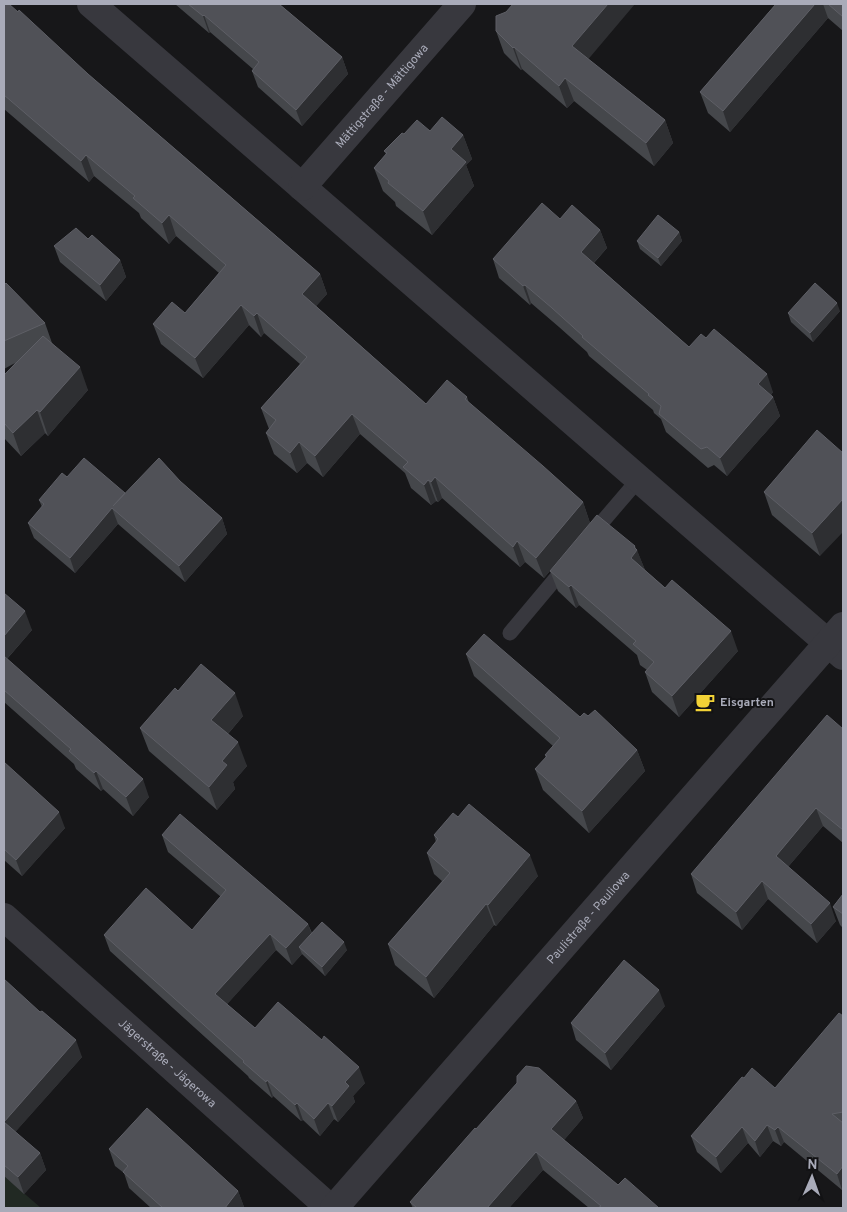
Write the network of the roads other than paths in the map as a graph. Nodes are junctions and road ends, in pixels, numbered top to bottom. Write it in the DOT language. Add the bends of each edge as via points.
graph roads {
  1 [pos="90,4"];
  2 [pos="462,4"];
  3 [pos="302,187"];
  4 [pos="638,479"];
  5 [pos="510,633"];
  6 [pos="838,641"];
  7 [pos="4,917"];
  8 [pos="330,1208"];
  9 [pos="334,1208"];
  1 -- 3 [label="street"];
  2 -- 3 [label="street, Mättigstraße - Mättigowa"];
  3 -- 4 [label="street"];
  4 -- 5 [label="lane"];
  4 -- 6 [label="street"];
  6 -- 9 [label="street, Paulistraße - Pauliowa"];
  7 -- 8 [label="street, Jägerstraße - Jägerowa"];
}
